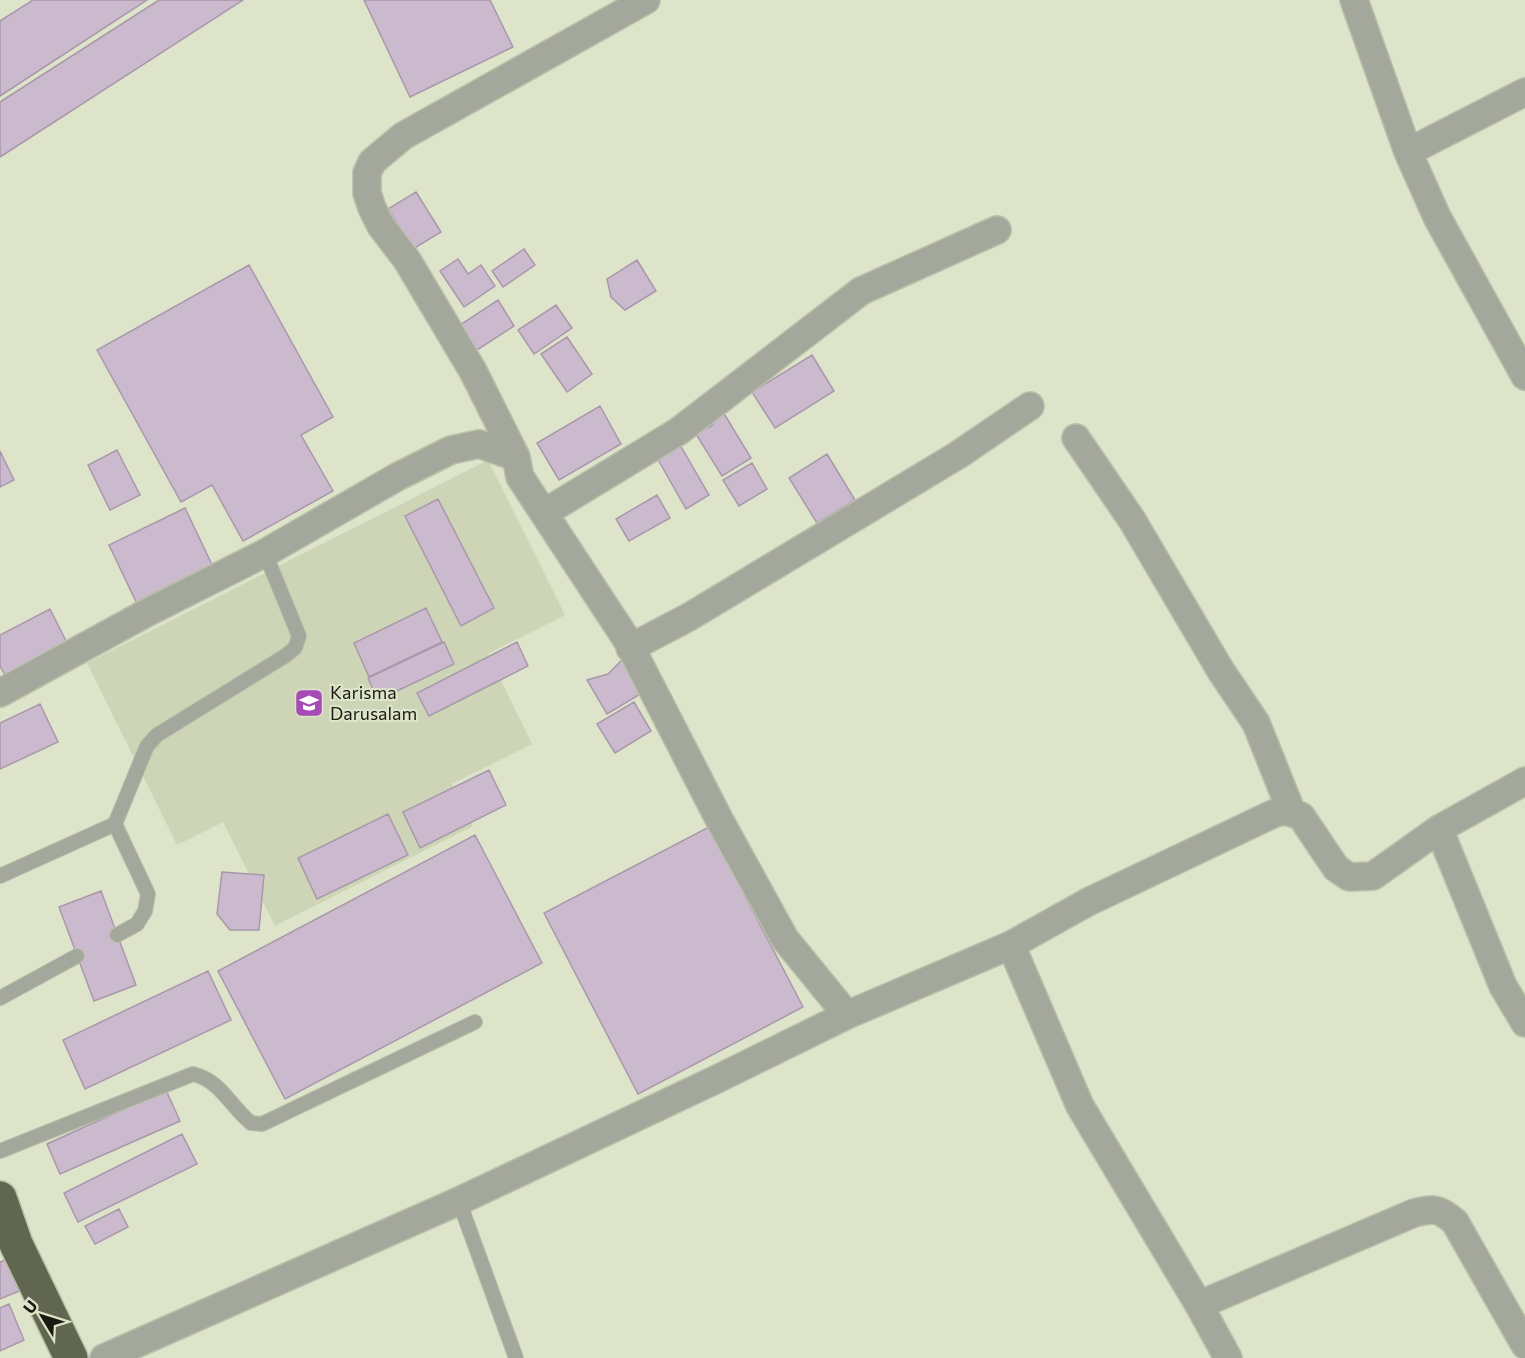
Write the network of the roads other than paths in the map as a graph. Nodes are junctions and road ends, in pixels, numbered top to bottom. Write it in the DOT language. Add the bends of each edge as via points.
graph roads {
  1 [pos="646,0"];
  2 [pos="1354,0"];
  3 [pos="1525,92"];
  4 [pos="1408,152"];
  5 [pos="998,230"];
  6 [pos="1525,376"];
  7 [pos="1029,406"];
  8 [pos="1076,438"];
  9 [pos="516,457"];
  10 [pos="544,513"];
  11 [pos="265,553"];
  12 [pos="630,648"];
  13 [pos="0,693"];
  14 [pos="1525,781"];
  15 [pos="1292,813"];
  16 [pos="115,824"];
  17 [pos="1438,829"];
  18 [pos="0,876"];
  19 [pos="117,935"];
  20 [pos="1011,945"];
  21 [pos="77,956"];
  22 [pos="0,998"];
  23 [pos="846,1015"];
  24 [pos="475,1022"];
  25 [pos="1525,1023"];
  26 [pos="0,1151"];
  27 [pos="0,1198"];
  28 [pos="459,1201"];
  29 [pos="8,1247"];
  30 [pos="1199,1305"];
  31 [pos="1525,1345"];
  32 [pos="71,1358"];
  33 [pos="104,1358"];
  34 [pos="516,1358"];
  35 [pos="1228,1358"];
  1 -- 9 [label="street" via="404,136 372,162 367,173 367,193 381,226 407,260 473,371"];
  2 -- 4 [label="street"];
  3 -- 4 [label="street"];
  4 -- 6 [label="street" via="1437,218"];
  5 -- 10 [label="street" via="861,291 679,431"];
  7 -- 12 [label="street" via="958,455 689,617"];
  8 -- 15 [label="street" via="1132,520 1256,723"];
  9 -- 10 [label="street" via="520,477"];
  9 -- 11 [label="street" via="479,444 451,450"];
  10 -- 12 [label="street"];
  11 -- 13 [label="street"];
  11 -- 16 [label="lane" via="299,636 295,648 157,735 147,746"];
  12 -- 23 [label="street" via="784,939"];
  14 -- 17 [label="street"];
  15 -- 17 [label="street" via="1301,816 1335,868 1349,877 1373,876"];
  15 -- 20 [label="street" via="1275,813 1088,902"];
  16 -- 18 [label="lane"];
  16 -- 19 [label="lane" via="148,894 145,911 137,924"];
  17 -- 25 [label="street" via="1503,986"];
  20 -- 23 [label="street"];
  20 -- 30 [label="street" via="1080,1106"];
  21 -- 22 [label="lane"];
  23 -- 28 [label="street"];
  24 -- 26 [label="lane" via="262,1124 252,1123 216,1084 193,1074"];
  27 -- 29 [label="highway"];
  28 -- 33 [label="street"];
  28 -- 34 [label="lane"];
  29 -- 32 [label="highway"];
  30 -- 31 [label="street" via="1431,1209 1443,1211 1455,1222"];
  30 -- 35 [label="street"];
}
